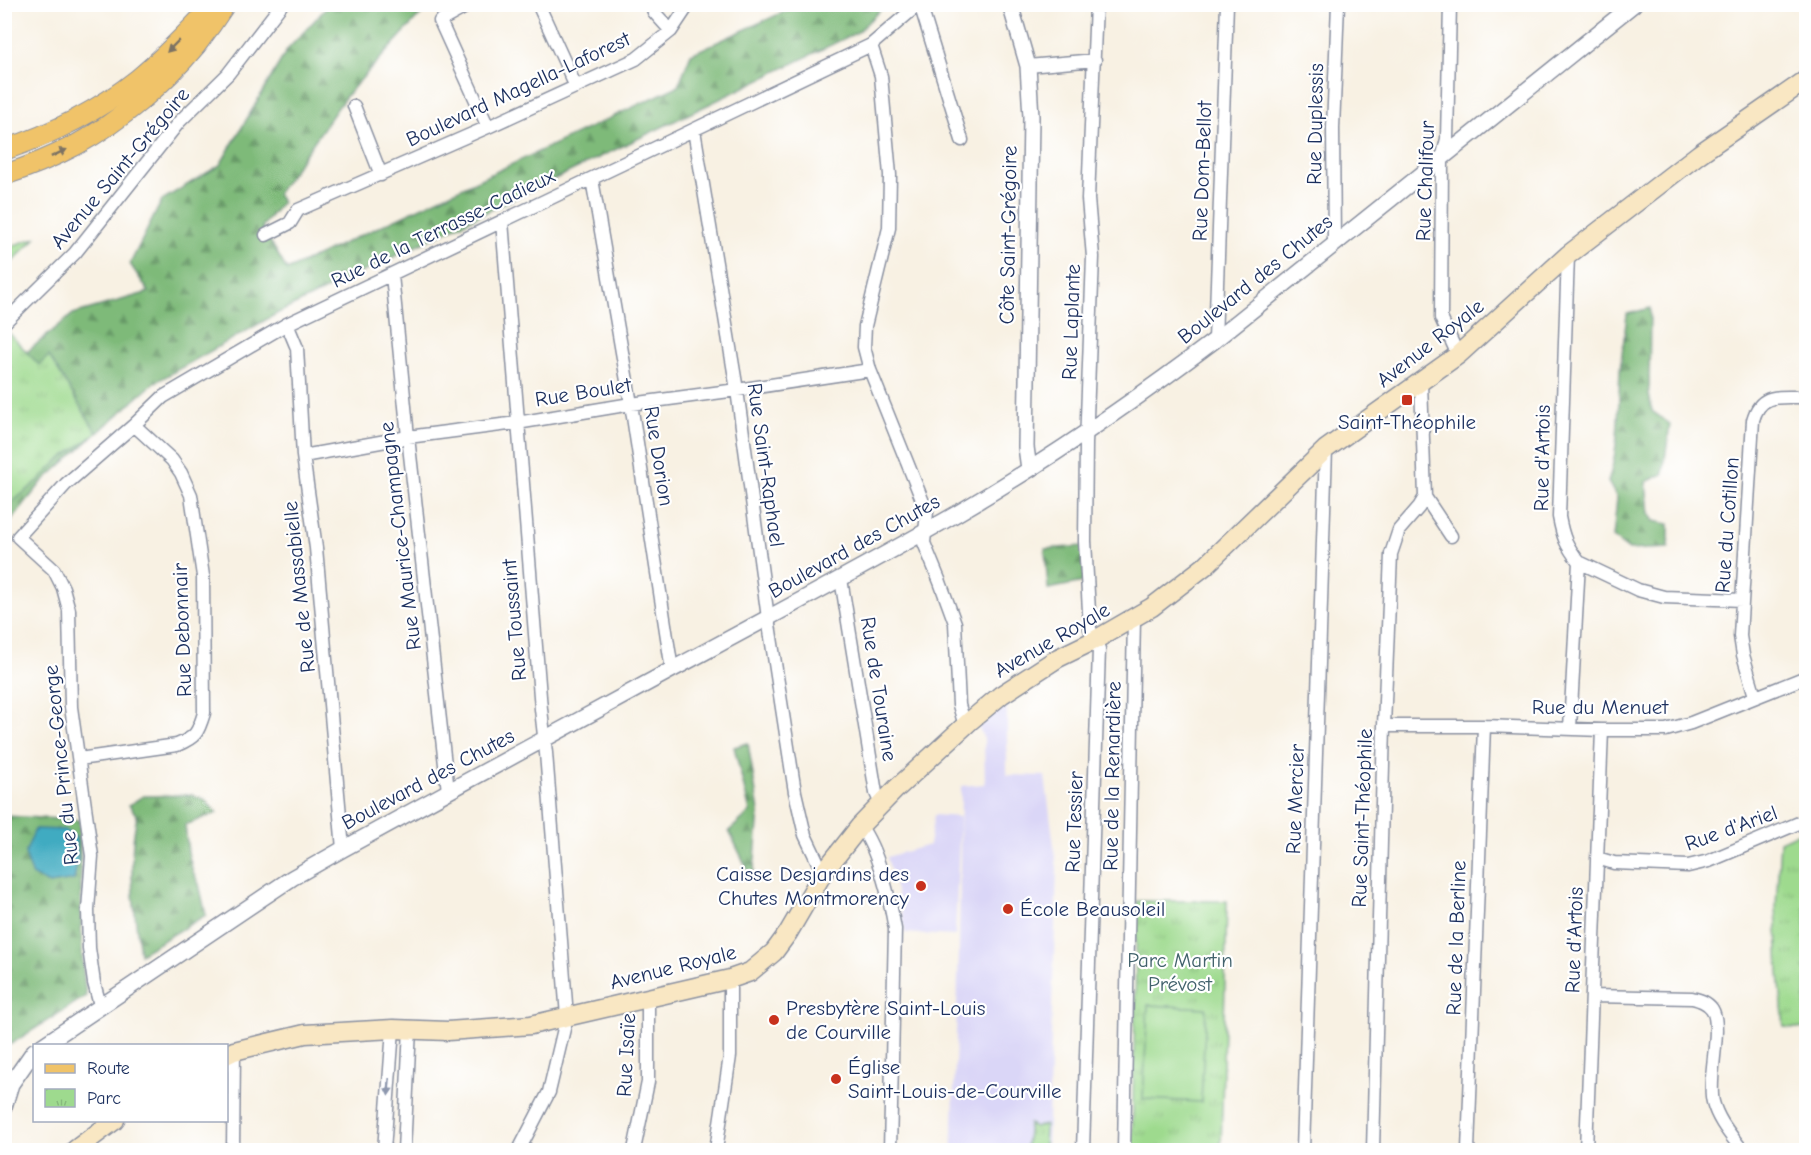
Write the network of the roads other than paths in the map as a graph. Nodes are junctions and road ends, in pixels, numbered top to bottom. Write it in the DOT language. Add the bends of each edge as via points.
graph roads {
  1 [pos="214,4"];
  2 [pos="225,4"];
  3 [pos="282,4"];
  4 [pos="471,4"];
  5 [pos="538,4"];
  6 [pos="651,4"];
  7 [pos="689,4"];
  8 [pos="920,4"];
  9 [pos="1010,4"];
  10 [pos="1096,4"];
  11 [pos="1227,4"];
  12 [pos="1338,4"];
  13 [pos="1450,4"];
  14 [pos="1634,4"];
  15 [pos="671,31"];
  16 [pos="871,45"];
  17 [pos="1095,60"];
  18 [pos="1028,66"];
  19 [pos="1806,80"];
  20 [pos="576,87"];
  21 [pos="354,106"];
  22 [pos="488,127"];
  23 [pos="694,130"];
  24 [pos="962,140"];
  25 [pos="4,150"];
  26 [pos="1442,159"];
  27 [pos="4,175"];
  28 [pos="381,175"];
  29 [pos="592,179"];
  30 [pos="502,221"];
  31 [pos="266,235"];
  32 [pos="1334,243"];
  33 [pos="1568,255"];
  34 [pos="392,275"];
  35 [pos="4,323"];
  36 [pos="287,324"];
  37 [pos="1215,340"];
  38 [pos="1458,355"];
  39 [pos="870,370"];
  40 [pos="1421,383"];
  41 [pos="736,390"];
  42 [pos="1806,398"];
  43 [pos="631,404"];
  44 [pos="518,423"];
  45 [pos="134,424"];
  46 [pos="1088,430"];
  47 [pos="408,437"];
  48 [pos="1326,449"];
  49 [pos="303,456"];
  50 [pos="1029,469"];
  51 [pos="1425,497"];
  52 [pos="925,531"];
  53 [pos="1451,536"];
  54 [pos="18,537"];
  55 [pos="1580,562"];
  56 [pos="841,579"];
  57 [pos="1742,600"];
  58 [pos="768,618"];
  59 [pos="1134,618"];
  60 [pos="1095,640"];
  61 [pos="672,670"];
  62 [pos="1806,677"];
  63 [pos="1755,696"];
  64 [pos="965,726"];
  65 [pos="1384,726"];
  66 [pos="1484,726"];
  67 [pos="1570,728"];
  68 [pos="1602,730"];
  69 [pos="545,740"];
  70 [pos="79,759"];
  71 [pos="448,792"];
  72 [pos="881,804"];
  73 [pos="1806,820"];
  74 [pos="860,826"];
  75 [pos="343,849"];
  76 [pos="1596,858"];
  77 [pos="823,873"];
  78 [pos="730,979"];
  79 [pos="1592,996"];
  80 [pos="648,997"];
  81 [pos="100,1005"];
  82 [pos="567,1016"];
  83 [pos="401,1029"];
  84 [pos="45,1044"];
  85 [pos="33,1052"];
  86 [pos="230,1053"];
  87 [pos="8,1082"];
  88 [pos="4,1107"];
  89 [pos="112,1122"];
  90 [pos="75,1150"];
  91 [pos="233,1150"];
  92 [pos="384,1150"];
  93 [pos="404,1150"];
  94 [pos="519,1150"];
  95 [pos="634,1150"];
  96 [pos="716,1150"];
  97 [pos="890,1150"];
  98 [pos="1083,1150"];
  99 [pos="1124,1150"];
  100 [pos="1304,1150"];
  101 [pos="1373,1150"];
  102 [pos="1468,1150"];
  103 [pos="1586,1150"];
  104 [pos="1742,1150"];
  1 -- 25 [label="main road, one-way" via="160,59 96,109 61,128"];
  27 -- 2 [label="main road, one-way" via="78,144 120,116 175,68"];
  3 -- 35 [label="street, Avenue Saint-Grégoire" via="228,74 179,122 75,253"];
  4 -- 22 [label="street" via="440,21"];
  5 -- 20 [label="street"];
  6 -- 15 [label="street"];
  7 -- 15 [label="street, Boulevard Magella-Laforest"];
  8 -- 16 [label="street, Rue de la Terrasse-Cadieux"];
  8 -- 24 [label="street"];
  9 -- 18 [label="street, Côte Saint-Grégoire"];
  10 -- 17 [label="street, Rue Laplante"];
  11 -- 37 [label="street, Rue Dom-Bellot"];
  12 -- 32 [label="street, Rue Duplessis"];
  13 -- 26 [label="street, Rue Chalifour" via="1447,139"];
  14 -- 26 [label="street, Boulevard des Chutes"];
  15 -- 20 [label="street, Boulevard Magella-Laforest" via="636,59"];
  16 -- 23 [label="street, Rue de la Terrasse-Cadieux"];
  16 -- 39 [label="street" via="881,76 890,175 889,228 864,326"];
  17 -- 18 [label="street"];
  17 -- 46 [label="street, Rue Laplante" via="1088,199 1093,258"];
  18 -- 50 [label="street, Côte Saint-Grégoire"];
  19 -- 33 [label="main road, Avenue Royale" via="1699,154"];
  20 -- 22 [label="street, Boulevard Magella-Laforest"];
  21 -- 28 [label="street"];
  22 -- 28 [label="street, Boulevard Magella-Laforest"];
  23 -- 29 [label="street, Rue de la Terrasse-Cadieux"];
  23 -- 41 [label="street, Rue Saint-Raphael"];
  26 -- 32 [label="street, Boulevard des Chutes"];
  26 -- 38 [label="street, Rue Chalifour" via="1441,318"];
  28 -- 31 [label="street, Boulevard Magella-Laforest" via="298,210 290,223"];
  29 -- 30 [label="street, Rue de la Terrasse-Cadieux"];
  29 -- 43 [label="street, Rue Dorion"];
  30 -- 34 [label="street, Rue de la Terrasse-Cadieux"];
  30 -- 44 [label="street, Rue Toussaint"];
  32 -- 37 [label="street, Boulevard des Chutes"];
  33 -- 38 [label="main road, Avenue Royale"];
  33 -- 55 [label="street, Rue d'Artois" via="1559,517 1563,537"];
  34 -- 36 [label="street, Rue de la Terrasse-Cadieux"];
  34 -- 47 [label="street, Rue Maurice-Champagne"];
  36 -- 45 [label="street, Rue de la Terrasse-Cadieux" via="163,397"];
  36 -- 49 [label="street, Rue de Massabielle" via="297,348"];
  37 -- 46 [label="street, Boulevard des Chutes"];
  38 -- 40 [label="main road, Avenue Royale"];
  39 -- 41 [label="street, Rue Boulet"];
  39 -- 52 [label="street" via="927,512"];
  40 -- 48 [label="main road, Avenue Royale"];
  40 -- 51 [label="street"];
  41 -- 43 [label="street, Rue Boulet"];
  41 -- 58 [label="street, Rue Saint-Raphael"];
  42 -- 57 [label="street, Rue du Cotillon" via="1778,396 1756,408"];
  43 -- 44 [label="street, Rue Boulet"];
  43 -- 61 [label="street, Rue Dorion"];
  44 -- 47 [label="street, Rue Boulet"];
  44 -- 69 [label="street, Rue Toussaint"];
  45 -- 54 [label="street, Rue de la Terrasse-Cadieux" via="66,483"];
  45 -- 70 [label="street, Rue Debonnair" via="172,460 191,495 203,576 204,713 199,730 177,745"];
  46 -- 50 [label="street, Boulevard des Chutes"];
  46 -- 60 [label="street, Rue Laplante" via="1084,541 1090,629"];
  47 -- 49 [label="street, Rue Boulet"];
  47 -- 71 [label="street, Rue Maurice-Champagne"];
  48 -- 59 [label="main road, Avenue Royale" via="1205,566"];
  48 -- 100 [label="street, Rue Mercier"];
  49 -- 75 [label="street, Rue de Massabielle" via="316,548"];
  50 -- 52 [label="street, Boulevard des Chutes"];
  51 -- 53 [label="street"];
  51 -- 65 [label="street, Rue Saint-Théophile" via="1399,530 1391,554"];
  52 -- 56 [label="street, Boulevard des Chutes"];
  52 -- 64 [label="street" via="924,543 955,623 959,705"];
  54 -- 70 [label="street, Rue du Prince-George" via="54,570 63,588 69,610 71,707"];
  55 -- 57 [label="street" via="1638,590 1664,597"];
  55 -- 67 [label="street"];
  56 -- 58 [label="street, Boulevard des Chutes"];
  56 -- 72 [label="street, Rue de Touraine"];
  57 -- 63 [label="street, Rue du Cotillon" via="1741,646"];
  58 -- 61 [label="street, Boulevard des Chutes"];
  58 -- 77 [label="street, Rue Saint-Raphael" via="795,792 805,834"];
  59 -- 60 [label="main road, Avenue Royale"];
  59 -- 99 [label="street, Rue de la Renardière"];
  60 -- 64 [label="main road, Avenue Royale" via="1058,658 1001,695"];
  60 -- 98 [label="street, Rue Tessier" via="1099,649"];
  61 -- 69 [label="street, Boulevard des Chutes"];
  62 -- 63 [label="street, Rue du Menuet"];
  63 -- 68 [label="street, Rue du Menuet" via="1666,730"];
  64 -- 72 [label="main road, Avenue Royale"];
  65 -- 66 [label="street, Rue du Menuet"];
  65 -- 101 [label="street, Rue Saint-Théophile"];
  66 -- 67 [label="street, Rue du Menuet"];
  66 -- 102 [label="street, Rue de la Berline"];
  67 -- 68 [label="street, Rue du Menuet"];
  68 -- 76 [label="street, Rue d'Artois"];
  69 -- 71 [label="street, Boulevard des Chutes"];
  69 -- 82 [label="street, Rue Toussaint"];
  70 -- 81 [label="street, Rue du Prince-George" via="92,856 89,948"];
  71 -- 75 [label="street, Boulevard des Chutes"];
  72 -- 74 [label="main road, Avenue Royale"];
  73 -- 76 [label="street, Rue d'Ariel" via="1688,866 1614,863"];
  74 -- 77 [label="main road, Avenue Royale"];
  74 -- 97 [label="street" via="877,860 895,929"];
  75 -- 81 [label="street, Boulevard des Chutes" via="292,878"];
  76 -- 79 [label="street, Rue d'Artois"];
  77 -- 78 [label="main road, Avenue Royale" via="774,952 750,972"];
  78 -- 80 [label="main road, Avenue Royale"];
  78 -- 96 [label="street" via="730,1056"];
  79 -- 103 [label="street, Rue d'Artois"];
  79 -- 104 [label="street" via="1692,998 1713,1010 1713,1101 1718,1117"];
  80 -- 82 [label="main road, Avenue Royale"];
  80 -- 95 [label="street, Rue Isaïe" via="648,1082"];
  81 -- 84 [label="street, Boulevard des Chutes"];
  82 -- 83 [label="main road, Avenue Royale" via="531,1025 448,1031"];
  82 -- 94 [label="street, Rue Toussaint" via="549,1092"];
  83 -- 86 [label="main road, Avenue Royale" via="305,1034"];
  83 -- 92 [label="street, one-way"];
  83 -- 93 [label="street"];
  85 -- 87 [label="street"];
  86 -- 91 [label="street"];
  87 -- 88 [label="street"];
  89 -- 90 [label="main road"];
}
